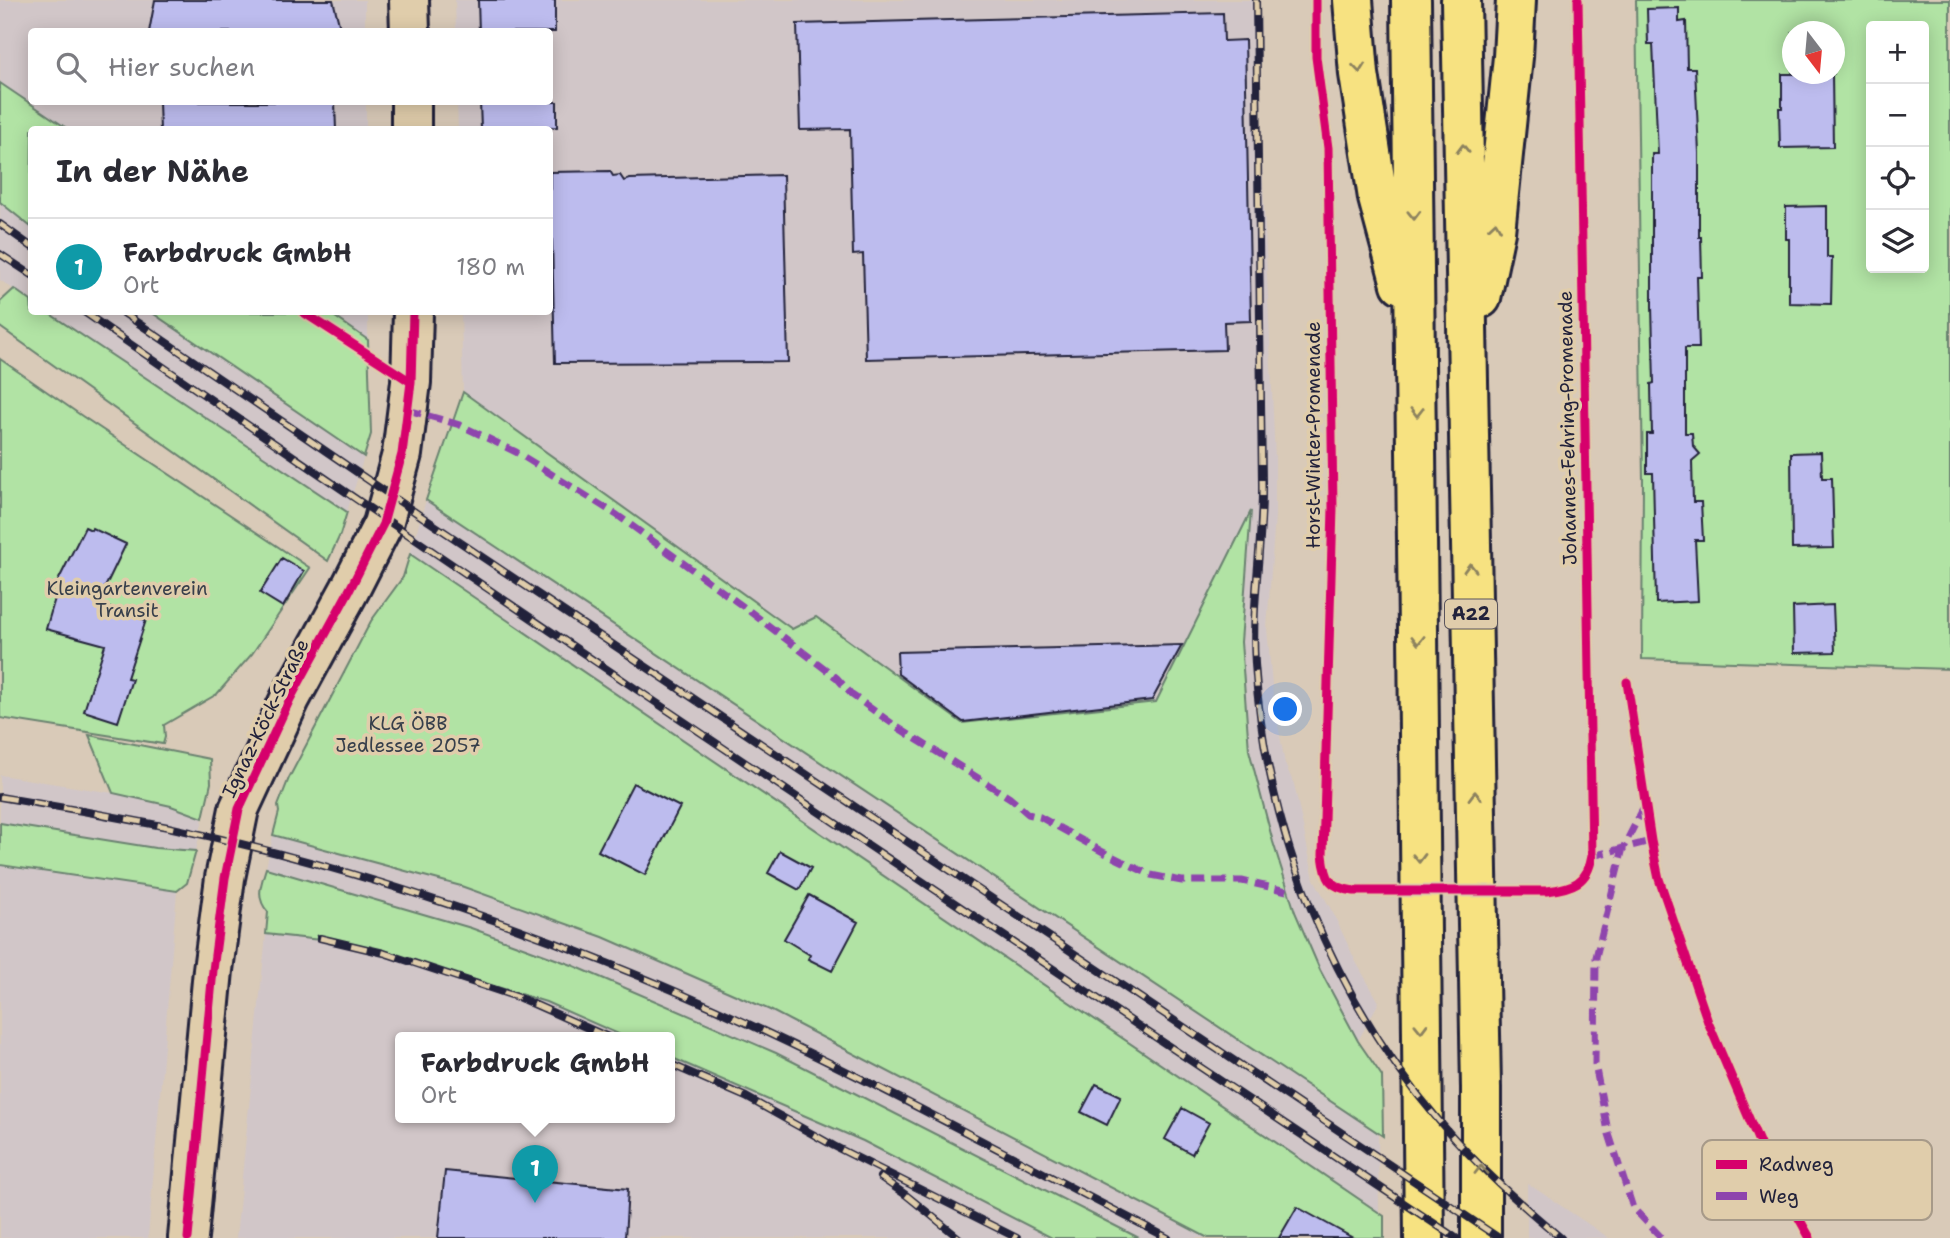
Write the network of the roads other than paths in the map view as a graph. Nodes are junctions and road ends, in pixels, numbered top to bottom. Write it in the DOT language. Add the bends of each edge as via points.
graph roads {
  1 [pos="409,0"];
  2 [pos="1353,0"];
  3 [pos="1411,0"];
  4 [pos="1461,0"];
  5 [pos="1516,0"];
  6 [pos="410,28"];
  7 [pos="411,105"];
  8 [pos="411,126"];
  9 [pos="413,315"];
  10 [pos="1416,344"];
  11 [pos="1466,365"];
  12 [pos="188,1238"];
  13 [pos="1424,1238"];
  14 [pos="1481,1238"];
  1 -- 6 [label="street"];
  2 -- 10 [label="highway, one-way" via="1378,198"];
  3 -- 10 [label="highway, A22, one-way"];
  11 -- 4 [label="highway, A22, one-way"];
  11 -- 5 [label="highway, one-way" via="1495,232"];
  7 -- 8 [label="street"];
  9 -- 12 [label="street, Ignaz-Köck-Straße" via="402,454 383,524 290,699 239,809 213,970"];
  10 -- 13 [label="highway, A22, one-way"];
  14 -- 11 [label="highway, A22, one-way"];
}
